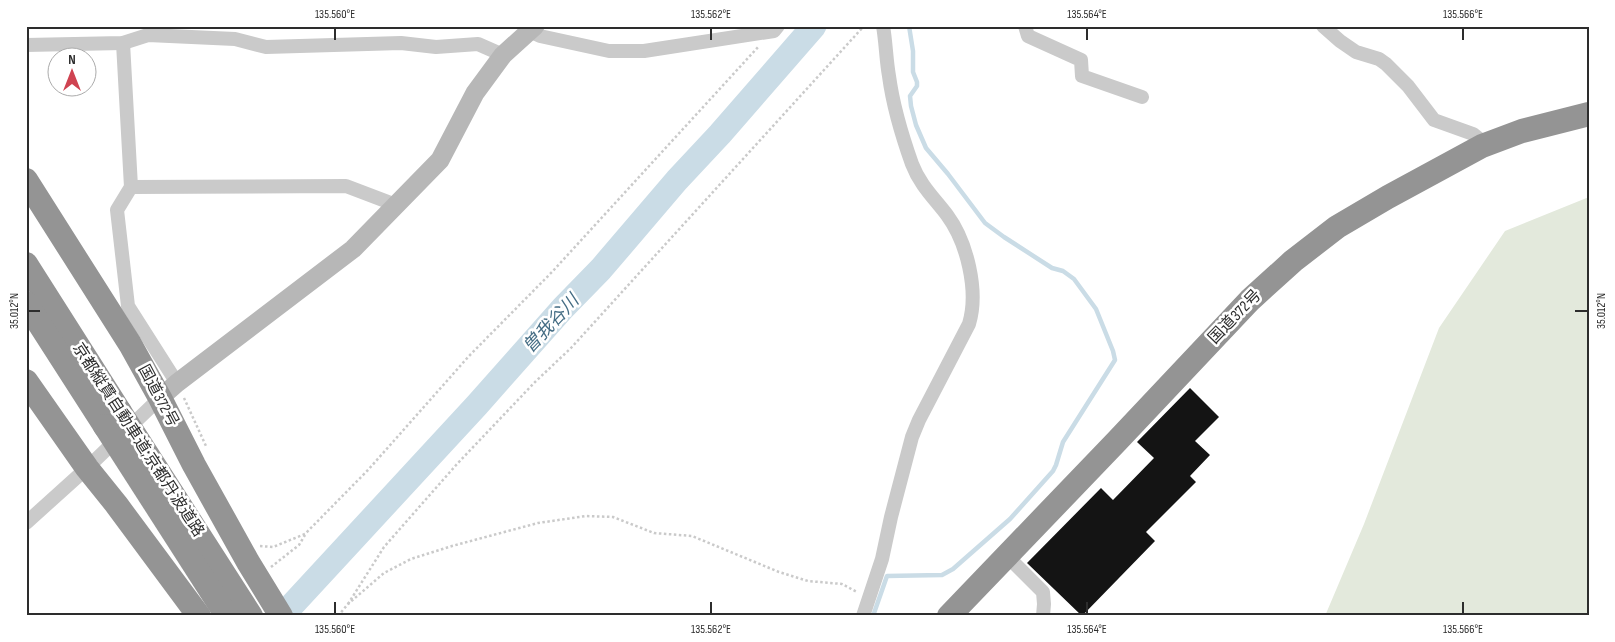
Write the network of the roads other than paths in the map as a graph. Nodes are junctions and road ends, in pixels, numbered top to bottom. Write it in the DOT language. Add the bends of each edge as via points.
graph roads {
  1 [pos="883,26"];
  2 [pos="1024,26"];
  3 [pos="1323,26"];
  4 [pos="776,28"];
  5 [pos="532,29"];
  6 [pos="123,42"];
  7 [pos="26,45"];
  8 [pos="503,55"];
  9 [pos="1142,97"];
  10 [pos="1589,114"];
  11 [pos="1482,146"];
  12 [pos="26,180"];
  13 [pos="131,187"];
  14 [pos="396,205"];
  15 [pos="26,264"];
  16 [pos="26,303"];
  17 [pos="26,381"];
  18 [pos="168,390"];
  19 [pos="113,419"];
  20 [pos="87,468"];
  21 [pos="26,523"];
  22 [pos="1006,555"];
  23 [pos="194,609"];
  24 [pos="227,616"];
  25 [pos="251,616"];
  26 [pos="282,616"];
  27 [pos="863,616"];
  28 [pos="949,616"];
  29 [pos="1043,616"];
  1 -- 27 [label="street" via="890,87 907,149 920,181 960,237 970,273 974,308 970,324 912,437 882,559"];
  2 -- 9 [label="street" via="1028,36 1080,60 1082,76"];
  3 -- 11 [label="street" via="1356,52 1386,64 1434,120 1473,134"];
  4 -- 5 [label="street" via="644,51 609,51 540,36"];
  5 -- 8 [label="street"];
  6 -- 7 [label="street"];
  6 -- 8 [label="street" via="148,36 235,39 266,47 478,44"];
  6 -- 13 [label="street"];
  8 -- 14 [label="street" via="475,94 440,160"];
  10 -- 11 [label="highway, 国道372号" via="1522,131"];
  11 -- 22 [label="highway, 国道372号" via="1337,227 1293,261 1250,300"];
  12 -- 18 [label="highway, 国道372号" via="130,344"];
  13 -- 14 [label="street" via="346,186"];
  13 -- 18 [label="street" via="117,210 128,306"];
  14 -- 18 [label="street" via="353,249"];
  15 -- 19 [label="highway, 京都縦貫自動車道;京都丹波道路"];
  16 -- 19 [label="highway, 京都縦貫自動車道;京都丹波道路"];
  17 -- 20 [label="highway"];
  18 -- 20 [label="street"];
  18 -- 26 [label="highway, 国道372号" via="252,554 263,587"];
  19 -- 24 [label="highway, 京都縦貫自動車道;京都丹波道路, bridge"];
  19 -- 25 [label="highway, 京都縦貫自動車道;京都丹波道路, bridge"];
  20 -- 21 [label="street"];
  20 -- 23 [label="highway"];
  22 -- 28 [label="highway, 国道372号"];
  22 -- 29 [label="street" via="1043,592"];
}
